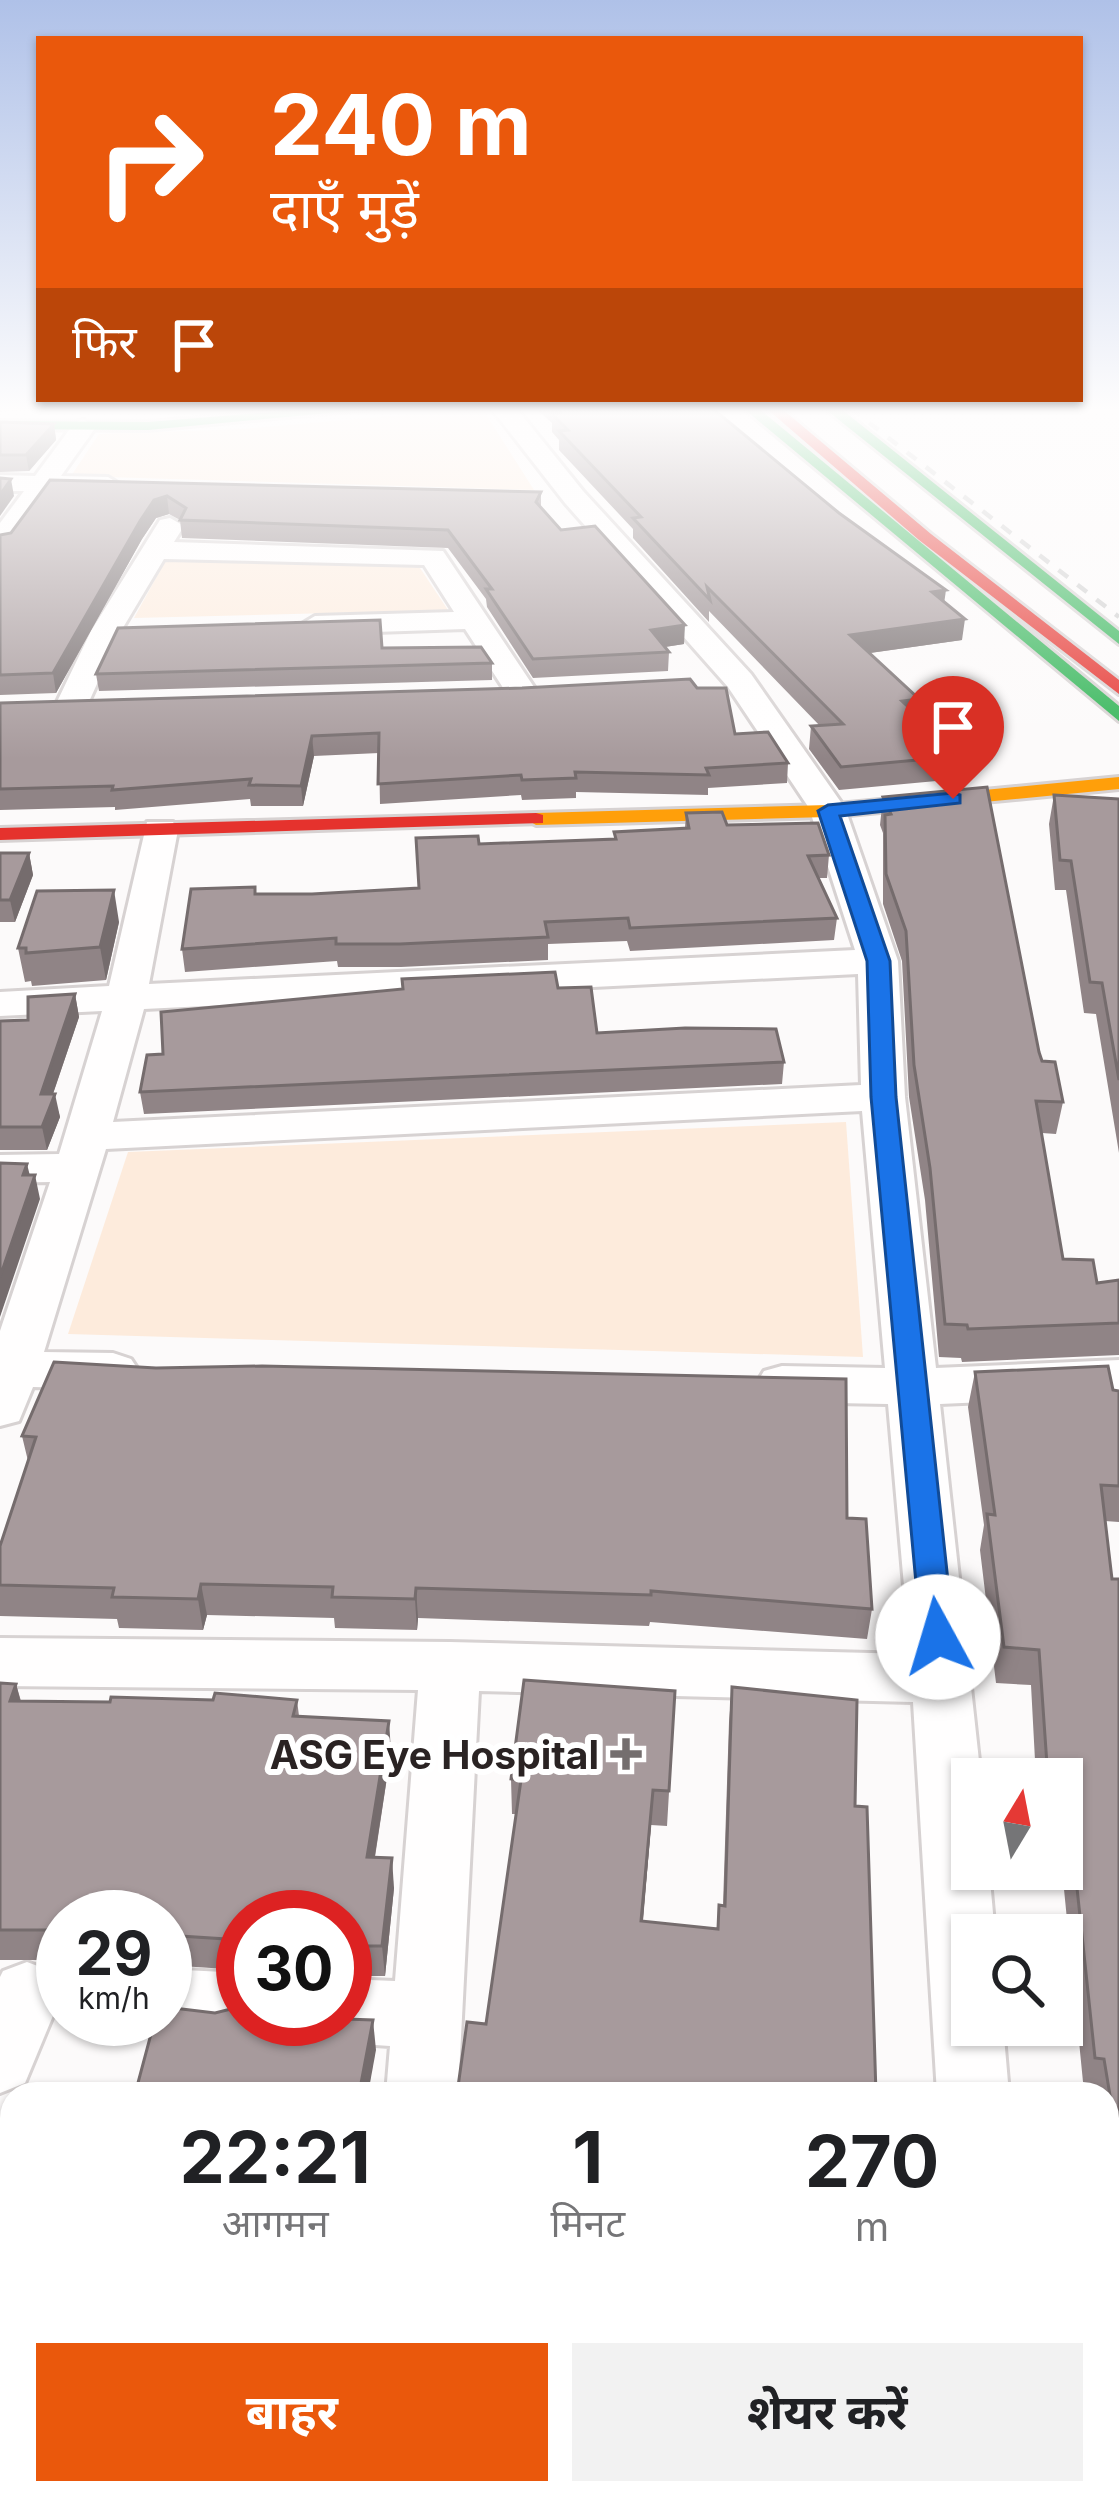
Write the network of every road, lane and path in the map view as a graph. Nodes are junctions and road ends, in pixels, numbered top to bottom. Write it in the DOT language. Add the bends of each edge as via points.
graph roads {
  1 [pos="171,525"];
  2 [pos="600,525"];
  3 [pos="890,525"];
  4 [pos="912,525"];
  5 [pos="941,525"];
  6 [pos="977,525"];
  7 [pos="1005,525"];
  8 [pos="155,550"];
  9 [pos="1119,604"];
  10 [pos="476,620"];
  11 [pos="291,626"];
  12 [pos="152,629"];
  13 [pos="106,631"];
  14 [pos="1119,639"];
  15 [pos="1119,668"];
  16 [pos="740,681"];
  17 [pos="697,683"];
  18 [pos="1119,688"];
  19 [pos="565,691"];
  20 [pos="522,693"];
  21 [pos="474,694"];
  22 [pos="118,704"];
  23 [pos="1119,716"];
  24 [pos="1119,783"];
  25 [pos="828,811"];
  26 [pos="160,830"];
  27 [pos="0,834"];
  28 [pos="878,961"];
  29 [pos="126,1000"];
  30 [pos="0,1004"];
  31 [pos="883,1097"];
  32 [pos="82,1153"];
  33 [pos="0,1169"];
  34 [pos="152,1371"];
  35 [pos="1119,1378"];
  36 [pos="744,1383"];
  37 [pos="909,1387"];
  38 [pos="5,1388"];
  39 [pos="0,1662"];
  40 [pos="450,1666"];
  41 [pos="942,1679"];
  42 [pos="30,1994"];
  43 [pos="372,2012"];
  44 [pos="429,2015"];
  45 [pos="0,2059"];
  46 [pos="423,2082"];
  47 [pos="973,2082"];
  1 -- 8 [label="street"];
  2 -- 16 [label="street"];
  3 -- 23 [label="main road"];
  4 -- 18 [label="main road"];
  5 -- 15 [label="main road"];
  6 -- 14 [label="main road"];
  7 -- 9 [label="main road"];
  8 -- 10 [label="street" via="434,557"];
  8 -- 13 [label="street"];
  10 -- 11 [label="street"];
  10 -- 20 [label="street"];
  12 -- 13 [label="street"];
  13 -- 22 [label="street" via="59,706"];
  16 -- 17 [label="street"];
  16 -- 25 [label="street"];
  19 -- 20 [label="street"];
  20 -- 21 [label="street"];
  24 -- 25 [label="main road"];
  25 -- 26 [label="main road"];
  25 -- 28 [label="street"];
  26 -- 27 [label="main road"];
  26 -- 29 [label="street"];
  28 -- 29 [label="street"];
  28 -- 31 [label="street"];
  29 -- 30 [label="street"];
  29 -- 32 [label="street"];
  31 -- 32 [label="street"];
  31 -- 37 [label="street"];
  32 -- 33 [label="street"];
  32 -- 38 [label="street"];
  34 -- 38 [label="street"];
  35 -- 37 [label="street"];
  36 -- 37 [label="street"];
  37 -- 41 [label="street"];
  39 -- 40 [label="street"];
  40 -- 41 [label="street"];
  40 -- 44 [label="street"];
  41 -- 47 [label="street"];
  42 -- 45 [label="street"];
  43 -- 44 [label="street"];
  44 -- 46 [label="street"];
}
